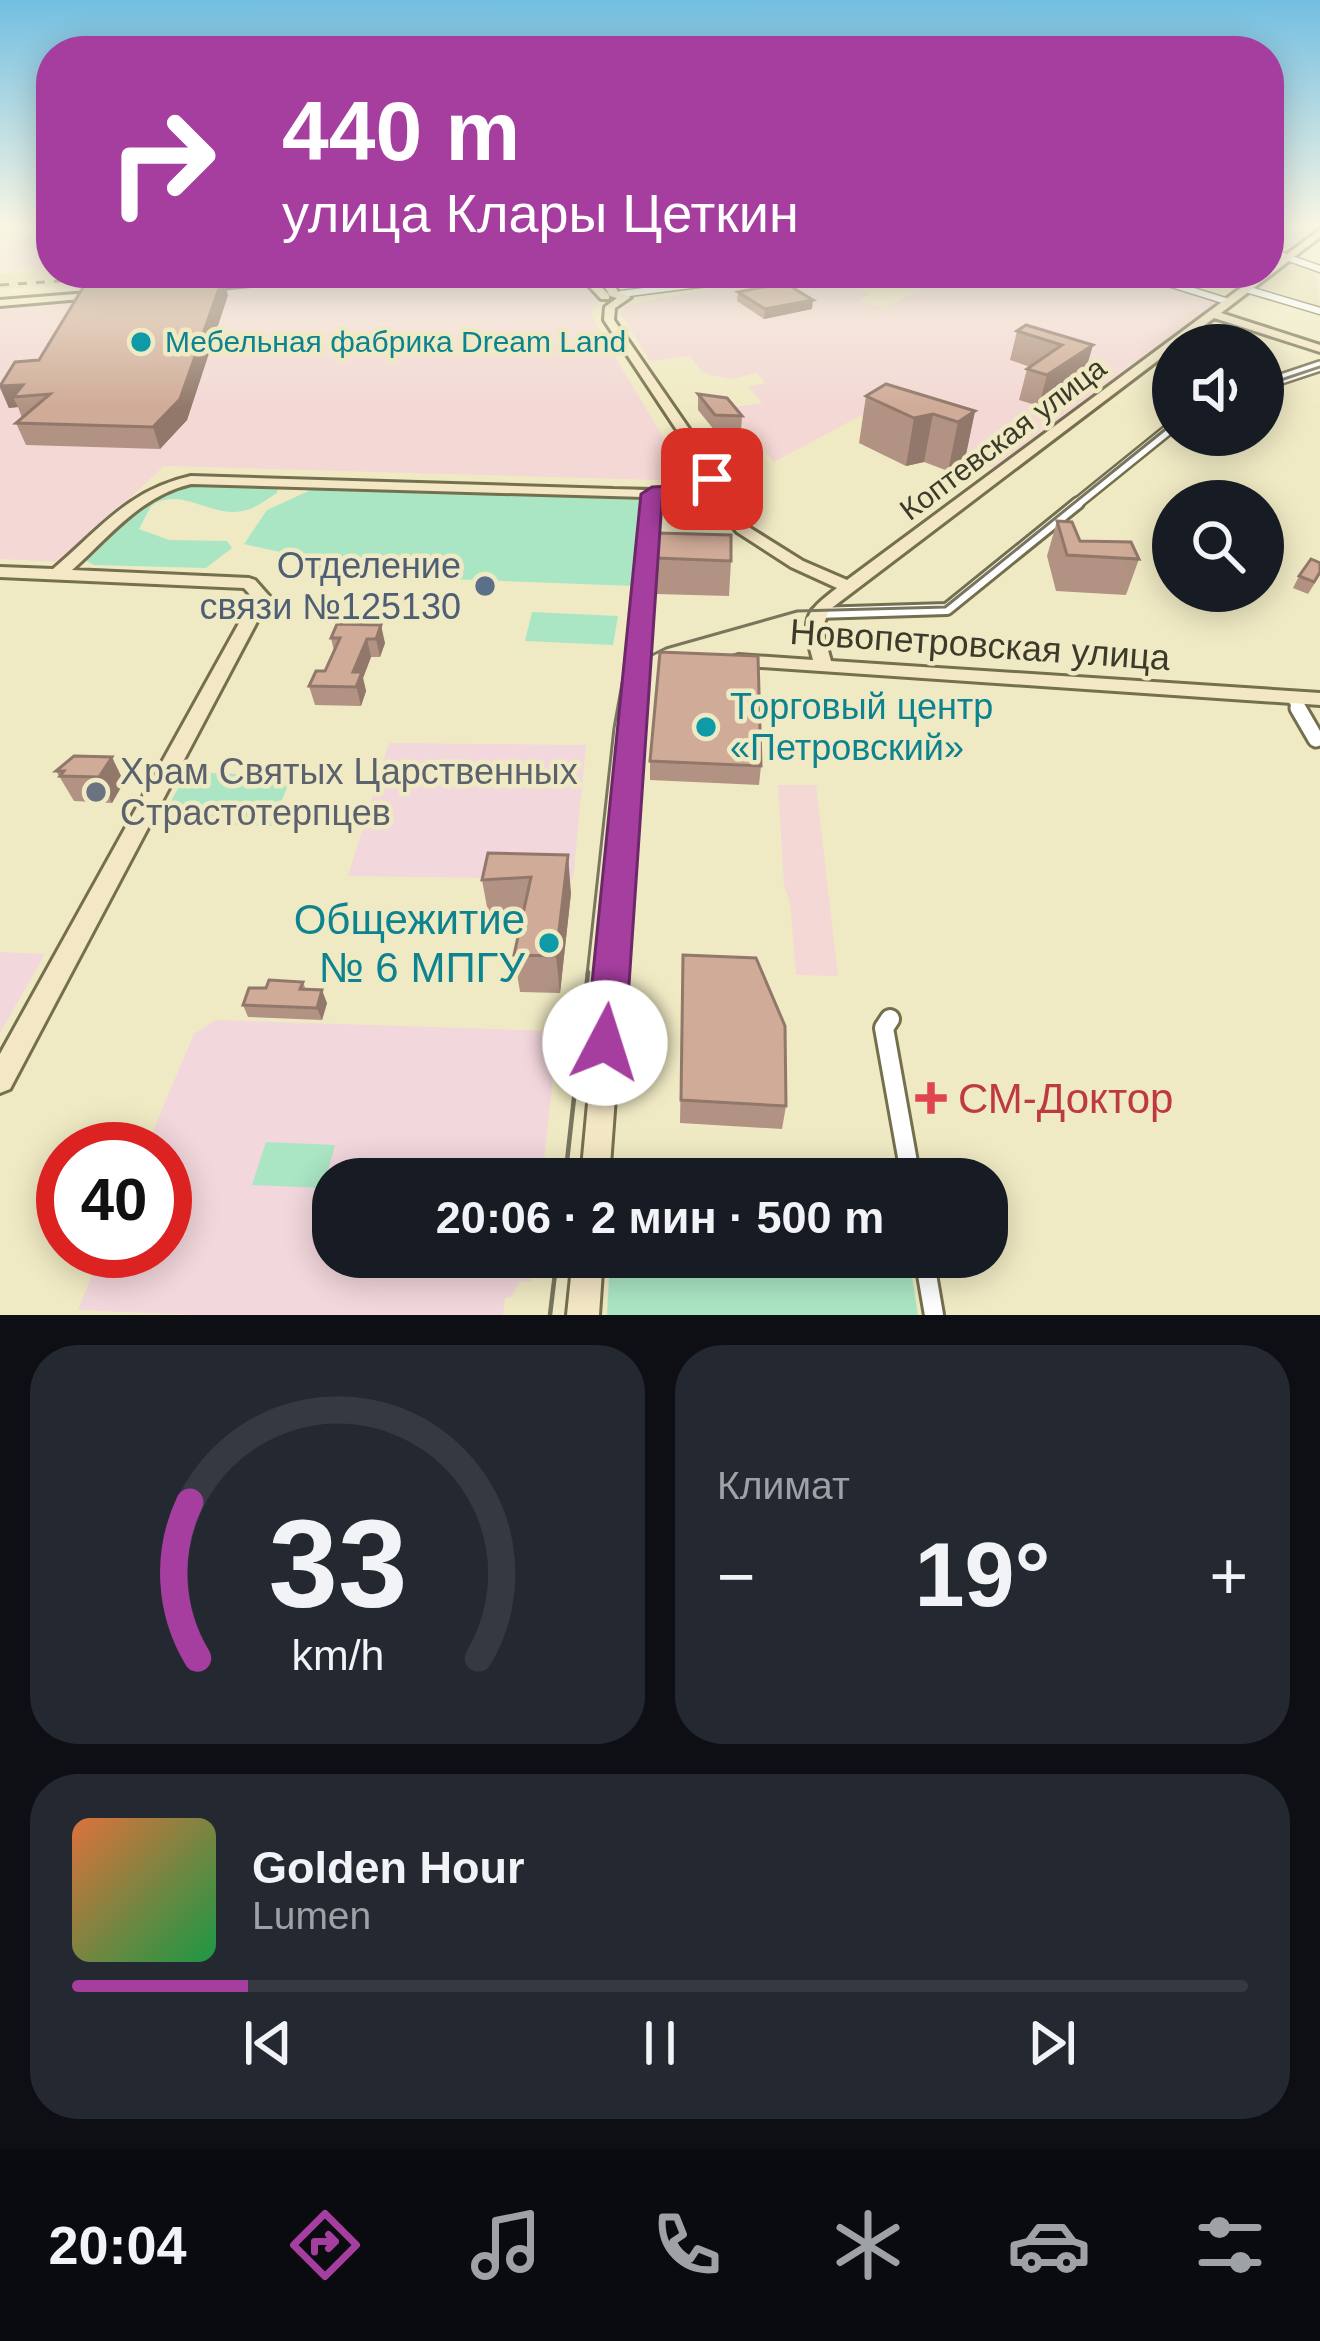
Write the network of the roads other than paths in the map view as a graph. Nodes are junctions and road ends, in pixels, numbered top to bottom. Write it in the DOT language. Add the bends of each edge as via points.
graph roads {
  1 [pos="599,288"];
  2 [pos="608,288"];
  3 [pos="687,288"];
  4 [pos="688,288"];
  5 [pos="1184,288"];
  6 [pos="1246,289"];
  7 [pos="108,295"];
  8 [pos="634,300"];
  9 [pos="613,301"];
  10 [pos="1229,302"];
  11 [pos="0,303"];
  12 [pos="1320,311"];
  13 [pos="1213,314"];
  14 [pos="1320,349"];
  15 [pos="1320,366"];
  16 [pos="1284,378"];
  17 [pos="1152,443"];
  18 [pos="706,486"];
  19 [pos="652,494"];
  20 [pos="0,572"];
  21 [pos="57,574"];
  22 [pos="848,587"];
  23 [pos="817,613"];
  24 [pos="637,654"];
  25 [pos="658,656"];
  26 [pos="712,660"];
  27 [pos="824,667"];
  28 [pos="1292,697"];
  29 [pos="1320,699"];
  30 [pos="1316,739"];
  31 [pos="890,1019"];
  32 [pos="0,1080"];
  33 [pos="597,1158"];
  34 [pos="906,1158"];
  35 [pos="586,1278"];
  36 [pos="928,1278"];
  37 [pos="583,1315"];
  38 [pos="934,1315"];
  1 -- 9 [label="street"];
  2 -- 9 [label="street"];
  3 -- 9 [label="street"];
  4 -- 8 [label="street"];
  5 -- 10 [label="street"];
  6 -- 10 [label="street, Коптевская улица"];
  6 -- 12 [label="street"];
  7 -- 11 [label="street"];
  8 -- 9 [label="street"];
  8 -- 9 [label="street"];
  9 -- 18 [label="street" via="613,327 707,465"];
  10 -- 13 [label="street, Коптевская улица"];
  13 -- 14 [label="street"];
  13 -- 22 [label="street, Коптевская улица"];
  15 -- 16 [label="street"];
  17 -- 23 [label="street" via="947,608"];
  18 -- 19 [label="street"];
  18 -- 22 [label="street" via="742,530"];
  19 -- 21 [label="street" via="173,482 141,497"];
  19 -- 24 [label="street"];
  20 -- 21 [label="street"];
  21 -- 32 [label="street" via="249,584 262,597"];
  22 -- 23 [label="street, Коптевская улица"];
  23 -- 27 [label="street" via="813,629"];
  24 -- 25 [label="street"];
  24 -- 33 [label="street"];
  26 -- 27 [label="street, Новопетровская улица"];
  27 -- 28 [label="street, Новопетровская улица"];
  28 -- 29 [label="street, Новопетровская улица"];
  28 -- 30 [label="street"];
  31 -- 34 [label="street" via="884,1028"];
  35 -- 37 [label="street"];
  36 -- 38 [label="street"];
}
